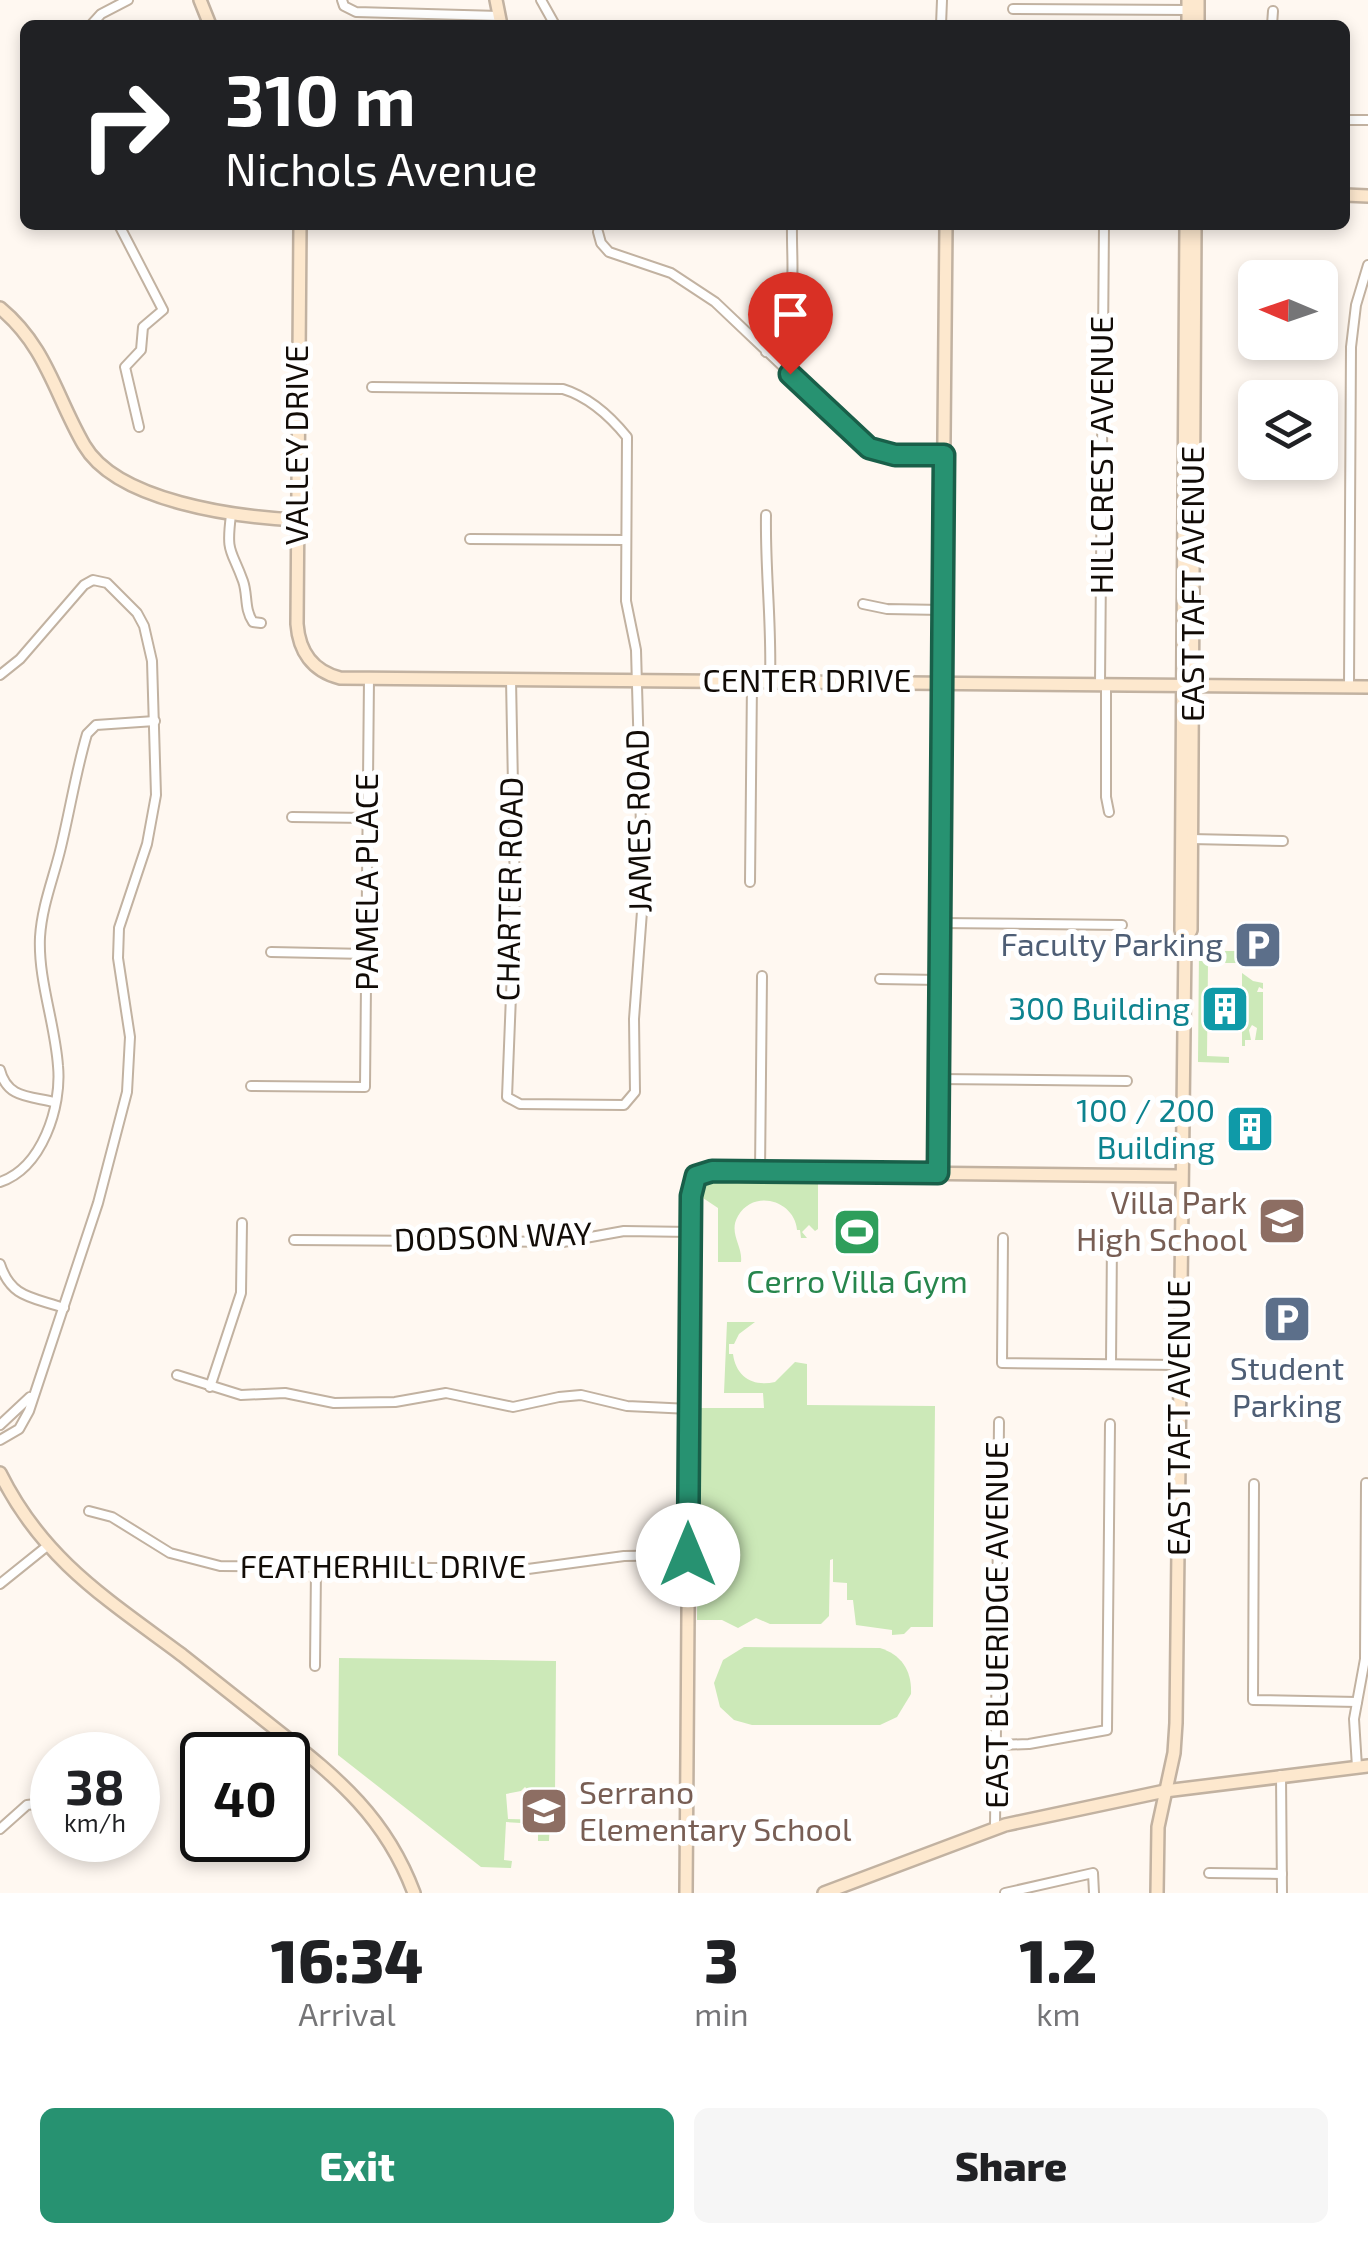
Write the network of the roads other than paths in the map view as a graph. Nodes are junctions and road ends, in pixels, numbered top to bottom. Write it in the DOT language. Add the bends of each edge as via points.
graph roads {
  1 [pos="128,0"];
  2 [pos="342,0"];
  3 [pos="496,0"];
  4 [pos="117,2"];
  5 [pos="1193,5"];
  6 [pos="1013,9"];
  7 [pos="1273,11"];
  8 [pos="96,20"];
  9 [pos="500,20"];
  10 [pos="1272,20"];
  11 [pos="122,230"];
  12 [pos="300,230"];
  13 [pos="792,230"];
  14 [pos="946,230"];
  15 [pos="1104,230"];
  16 [pos="1186,230"];
  17 [pos="1195,230"];
  18 [pos="598,232"];
  19 [pos="1368,265"];
  20 [pos="0,308"];
  21 [pos="766,352"];
  22 [pos="1190,382"];
  23 [pos="372,386"];
  24 [pos="139,427"];
  25 [pos="944,455"];
  26 [pos="231,515"];
  27 [pos="766,515"];
  28 [pos="296,520"];
  29 [pos="470,539"];
  30 [pos="625,540"];
  31 [pos="863,604"];
  32 [pos="942,610"];
  33 [pos="261,623"];
  34 [pos="311,662"];
  35 [pos="0,674"];
  36 [pos="369,678"];
  37 [pos="511,679"];
  38 [pos="638,680"];
  39 [pos="752,680"];
  40 [pos="770,680"];
  41 [pos="942,682"];
  42 [pos="1103,684"];
  43 [pos="1187,685"];
  44 [pos="1349,686"];
  45 [pos="1368,687"];
  46 [pos="154,721"];
  47 [pos="1109,812"];
  48 [pos="292,818"];
  49 [pos="368,818"];
  50 [pos="1186,839"];
  51 [pos="1283,841"];
  52 [pos="750,882"];
  53 [pos="940,923"];
  54 [pos="1122,925"];
  55 [pos="270,952"];
  56 [pos="367,954"];
  57 [pos="762,976"];
  58 [pos="880,980"];
  59 [pos="939,980"];
  60 [pos="0,1070"];
  61 [pos="938,1079"];
  62 [pos="1127,1082"];
  63 [pos="251,1086"];
  64 [pos="54,1102"];
  65 [pos="630,1102"];
  66 [pos="760,1171"];
  67 [pos="938,1173"];
  68 [pos="1181,1176"];
  69 [pos="0,1182"];
  70 [pos="242,1223"];
  71 [pos="691,1232"];
  72 [pos="1003,1238"];
  73 [pos="294,1240"];
  74 [pos="1112,1240"];
  75 [pos="0,1264"];
  76 [pos="64,1308"];
  77 [pos="1111,1364"];
  78 [pos="1179,1364"];
  79 [pos="177,1374"];
  80 [pos="210,1386"];
  81 [pos="33,1393"];
  82 [pos="690,1409"];
  83 [pos="998,1422"];
  84 [pos="1110,1424"];
  85 [pos="0,1425"];
  86 [pos="0,1440"];
  87 [pos="0,1474"];
  88 [pos="1366,1483"];
  89 [pos="1254,1484"];
  90 [pos="89,1511"];
  91 [pos="46,1547"];
  92 [pos="688,1555"];
  93 [pos="316,1568"];
  94 [pos="0,1584"];
  95 [pos="315,1666"];
  96 [pos="1357,1702"];
  97 [pos="996,1745"];
  98 [pos="1363,1766"];
  99 [pos="1281,1776"];
  100 [pos="1166,1791"];
  101 [pos="30,1805"];
  102 [pos="995,1827"];
  103 [pos="0,1829"];
  104 [pos="1210,1873"];
  105 [pos="1282,1874"];
  106 [pos="414,1893"];
  107 [pos="686,1893"];
  108 [pos="824,1893"];
  109 [pos="1005,1893"];
  110 [pos="1094,1893"];
  111 [pos="1157,1893"];
  112 [pos="1282,1893"];
  1 -- 4 [label="street"];
  2 -- 9 [label="street" via="356,12"];
  3 -- 9 [label="street"];
  4 -- 8 [label="street"];
  5 -- 6 [label="street"];
  7 -- 10 [label="street"];
  11 -- 24 [label="street" via="163,310 143,327 141,350 125,367"];
  12 -- 28 [label="street, VALLEY DRIVE"];
  13 -- 21 [label="street" via="790,315"];
  14 -- 25 [label="street"];
  15 -- 42 [label="street, HILLCREST AVENUE"];
  16 -- 22 [label="street, EAST TAFT AVENUE"];
  17 -- 22 [label="street, EAST TAFT AVENUE"];
  18 -- 21 [label="street" via="609,252 652,265 701,292"];
  19 -- 44 [label="street" via="1352,346"];
  20 -- 26 [label="street" via="36,347 96,461 161,495"];
  21 -- 25 [label="street" via="869,448"];
  22 -- 43 [label="street, EAST TAFT AVENUE"];
  23 -- 30 [label="street, JAMES ROAD" via="546,387 578,394 627,436"];
  25 -- 32 [label="street"];
  26 -- 28 [label="street"];
  26 -- 33 [label="street" via="229,550 248,614"];
  27 -- 40 [label="street"];
  28 -- 34 [label="street, VALLEY DRIVE" via="298,633"];
  29 -- 30 [label="street"];
  30 -- 38 [label="street, JAMES ROAD"];
  31 -- 32 [label="street"];
  32 -- 41 [label="street"];
  34 -- 36 [label="street, CENTER DRIVE" via="333,676"];
  35 -- 46 [label="street" via="84,585 98,580 112,586 144,626"];
  36 -- 37 [label="street, CENTER DRIVE"];
  36 -- 49 [label="street, PAMELA PLACE"];
  37 -- 38 [label="street, CENTER DRIVE"];
  37 -- 65 [label="street, CHARTER ROAD" via="515,894 508,1099"];
  38 -- 39 [label="street, CENTER DRIVE"];
  38 -- 65 [label="street, JAMES ROAD" via="643,898"];
  39 -- 40 [label="street, CENTER DRIVE"];
  39 -- 52 [label="street"];
  40 -- 41 [label="street, CENTER DRIVE"];
  41 -- 42 [label="street, CENTER DRIVE"];
  41 -- 53 [label="street"];
  42 -- 43 [label="street, CENTER DRIVE"];
  42 -- 47 [label="street, HILLCREST AVENUE"];
  43 -- 44 [label="street, CENTER DRIVE"];
  43 -- 50 [label="street, EAST TAFT AVENUE"];
  44 -- 45 [label="street, CENTER DRIVE"];
  46 -- 64 [label="street" via="96,725 85,740 40,938 58,1062"];
  46 -- 76 [label="street" via="151,829 118,941 130,1037 127,1092"];
  48 -- 49 [label="street"];
  49 -- 56 [label="street, PAMELA PLACE"];
  50 -- 51 [label="street"];
  50 -- 68 [label="street, EAST TAFT AVENUE"];
  53 -- 54 [label="street"];
  53 -- 59 [label="street"];
  55 -- 56 [label="street"];
  56 -- 63 [label="street, PAMELA PLACE" via="365,1087"];
  57 -- 66 [label="street"];
  58 -- 59 [label="street"];
  59 -- 61 [label="street"];
  60 -- 64 [label="street" via="10,1091"];
  61 -- 62 [label="street"];
  61 -- 67 [label="street"];
  64 -- 69 [label="street" via="33,1159"];
  66 -- 67 [label="street"];
  66 -- 71 [label="street" via="707,1171 694,1179"];
  67 -- 68 [label="street"];
  68 -- 78 [label="street, EAST TAFT AVENUE"];
  70 -- 80 [label="street" via="241,1293"];
  71 -- 73 [label="street, DODSON WAY" via="624,1232 564,1242"];
  71 -- 82 [label="street"];
  72 -- 77 [label="street" via="1002,1363"];
  74 -- 77 [label="street"];
  75 -- 76 [label="street" via="16,1291"];
  76 -- 81 [label="street"];
  77 -- 78 [label="street"];
  78 -- 100 [label="street, EAST TAFT AVENUE" via="1176,1723"];
  79 -- 80 [label="street"];
  80 -- 82 [label="street" via="334,1403 446,1393 513,1407 581,1395 626,1406"];
  81 -- 85 [label="street"];
  81 -- 86 [label="street" via="24,1423"];
  82 -- 92 [label="street"];
  83 -- 97 [label="street, EAST BLUERIDGE AVENUE"];
  84 -- 97 [label="street" via="1107,1730"];
  87 -- 91 [label="street"];
  88 -- 96 [label="street" via="1365,1659"];
  89 -- 96 [label="street" via="1252,1700"];
  90 -- 93 [label="street, FEATHERHILL DRIVE" via="198,1562"];
  91 -- 94 [label="street"];
  91 -- 106 [label="street" via="338,1779 386,1836"];
  92 -- 93 [label="street, FEATHERHILL DRIVE" via="528,1569"];
  92 -- 107 [label="street"];
  93 -- 95 [label="street"];
  96 -- 98 [label="street" via="1354,1728"];
  97 -- 102 [label="street, EAST BLUERIDGE AVENUE"];
  98 -- 99 [label="street"];
  99 -- 100 [label="street"];
  99 -- 105 [label="street"];
  100 -- 102 [label="street"];
  100 -- 111 [label="street, EAST TAFT AVENUE" via="1156,1843"];
  101 -- 103 [label="street"];
  102 -- 108 [label="street"];
  104 -- 105 [label="street"];
  105 -- 112 [label="street"];
  109 -- 110 [label="street" via="1093,1873"];
}
